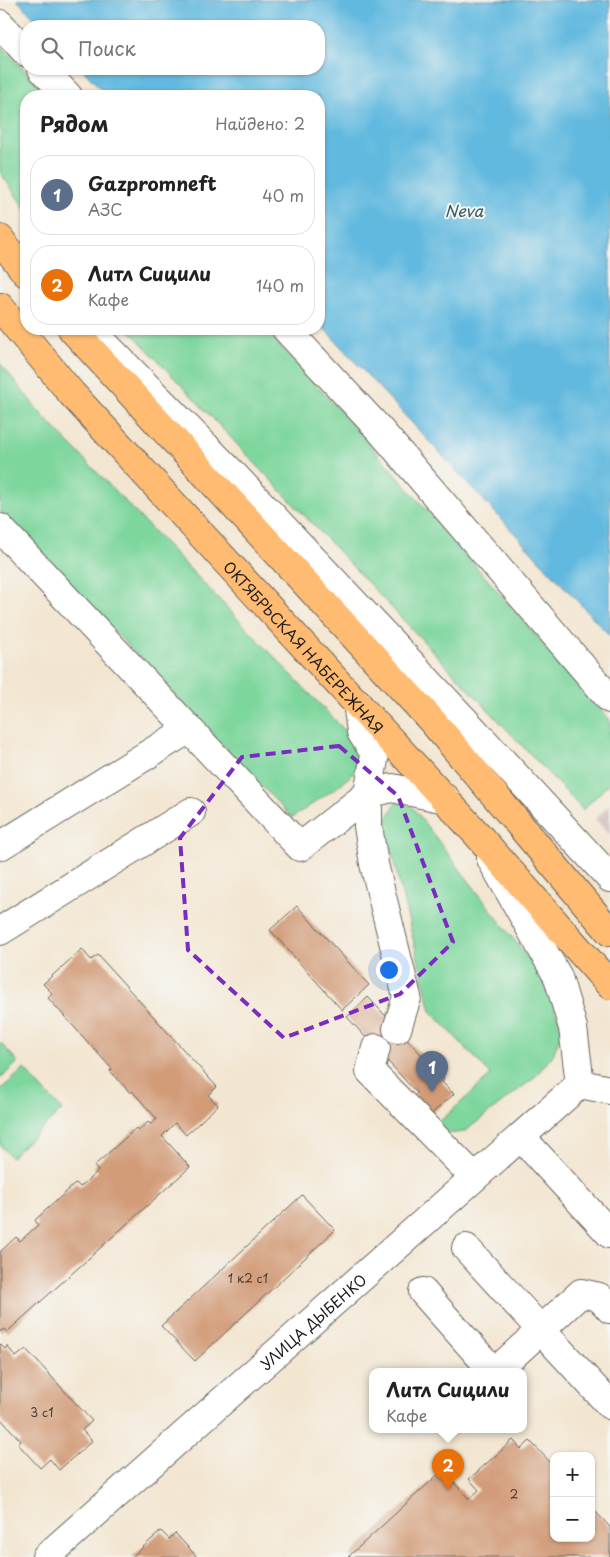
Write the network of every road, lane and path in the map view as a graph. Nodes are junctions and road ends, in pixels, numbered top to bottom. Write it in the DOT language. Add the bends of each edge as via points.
graph roads {
  1 [pos="0,24"];
  2 [pos="20,46"];
  3 [pos="48,75"];
  4 [pos="62,90"];
  5 [pos="0,307"];
  6 [pos="20,331"];
  7 [pos="23,335"];
  8 [pos="78,335"];
  9 [pos="96,335"];
  10 [pos="292,335"];
  11 [pos="0,528"];
  12 [pos="610,699"];
  13 [pos="357,702"];
  14 [pos="189,729"];
  15 [pos="368,794"];
  16 [pos="446,800"];
  17 [pos="191,812"];
  18 [pos="476,833"];
  19 [pos="0,846"];
  20 [pos="610,878"];
  21 [pos="0,931"];
  22 [pos="610,932"];
  23 [pos="610,985"];
  24 [pos="397,1029"];
  25 [pos="376,1048"];
  26 [pos="580,1084"];
  27 [pos="610,1090"];
  28 [pos="521,1137"];
  29 [pos="474,1177"];
  30 [pos="610,1234"];
  31 [pos="466,1248"];
  32 [pos="423,1292"];
  33 [pos="610,1309"];
  34 [pos="541,1330"];
  35 [pos="491,1368"];
  36 [pos="497,1368"];
  37 [pos="610,1405"];
  38 [pos="46,1557"];
  1 -- 2 [label="street"];
  3 -- 4 [label="street"];
  5 -- 6 [label="main road, ОКТЯБРЬСКАЯ НАБЕРЕЖНАЯ"];
  7 -- 13 [label="main road, ОКТЯБРЬСКАЯ НАБЕРЕЖНАЯ" via="72,394"];
  8 -- 22 [label="main road" via="433,722"];
  9 -- 20 [label="street" via="240,482"];
  10 -- 12 [label="street" via="380,429"];
  11 -- 14 [label="street"];
  13 -- 15 [label="street" via="361,732 374,754"];
  13 -- 16 [label="main road, ОКТЯБРЬСКАЯ НАБЕРЕЖНАЯ"];
  14 -- 15 [label="street" via="300,847"];
  14 -- 19 [label="street"];
  15 -- 16 [label="street" via="392,788"];
  15 -- 24 [label="street" via="368,826 374,864 407,997"];
  16 -- 18 [label="main road, ОКТЯБРЬСКАЯ НАБЕРЕЖНАЯ"];
  17 -- 21 [label="street"];
  18 -- 23 [label="main road, ОКТЯБРЬСКАЯ НАБЕРЕЖНАЯ"];
  18 -- 26 [label="street" via="558,977 573,1028"];
  25 -- 29 [label="street" via="370,1070"];
  26 -- 27 [label="street"];
  26 -- 28 [label="street, УЛИЦА ДЫБЕНКО"];
  28 -- 29 [label="street, УЛИЦА ДЫБЕНКО"];
  28 -- 30 [label="street"];
  29 -- 38 [label="street, УЛИЦА ДЫБЕНКО"];
  31 -- 34 [label="street"];
  32 -- 35 [label="street"];
  33 -- 34 [label="street" via="599,1297 581,1293"];
  34 -- 36 [label="street"];
  34 -- 37 [label="street"];
}
